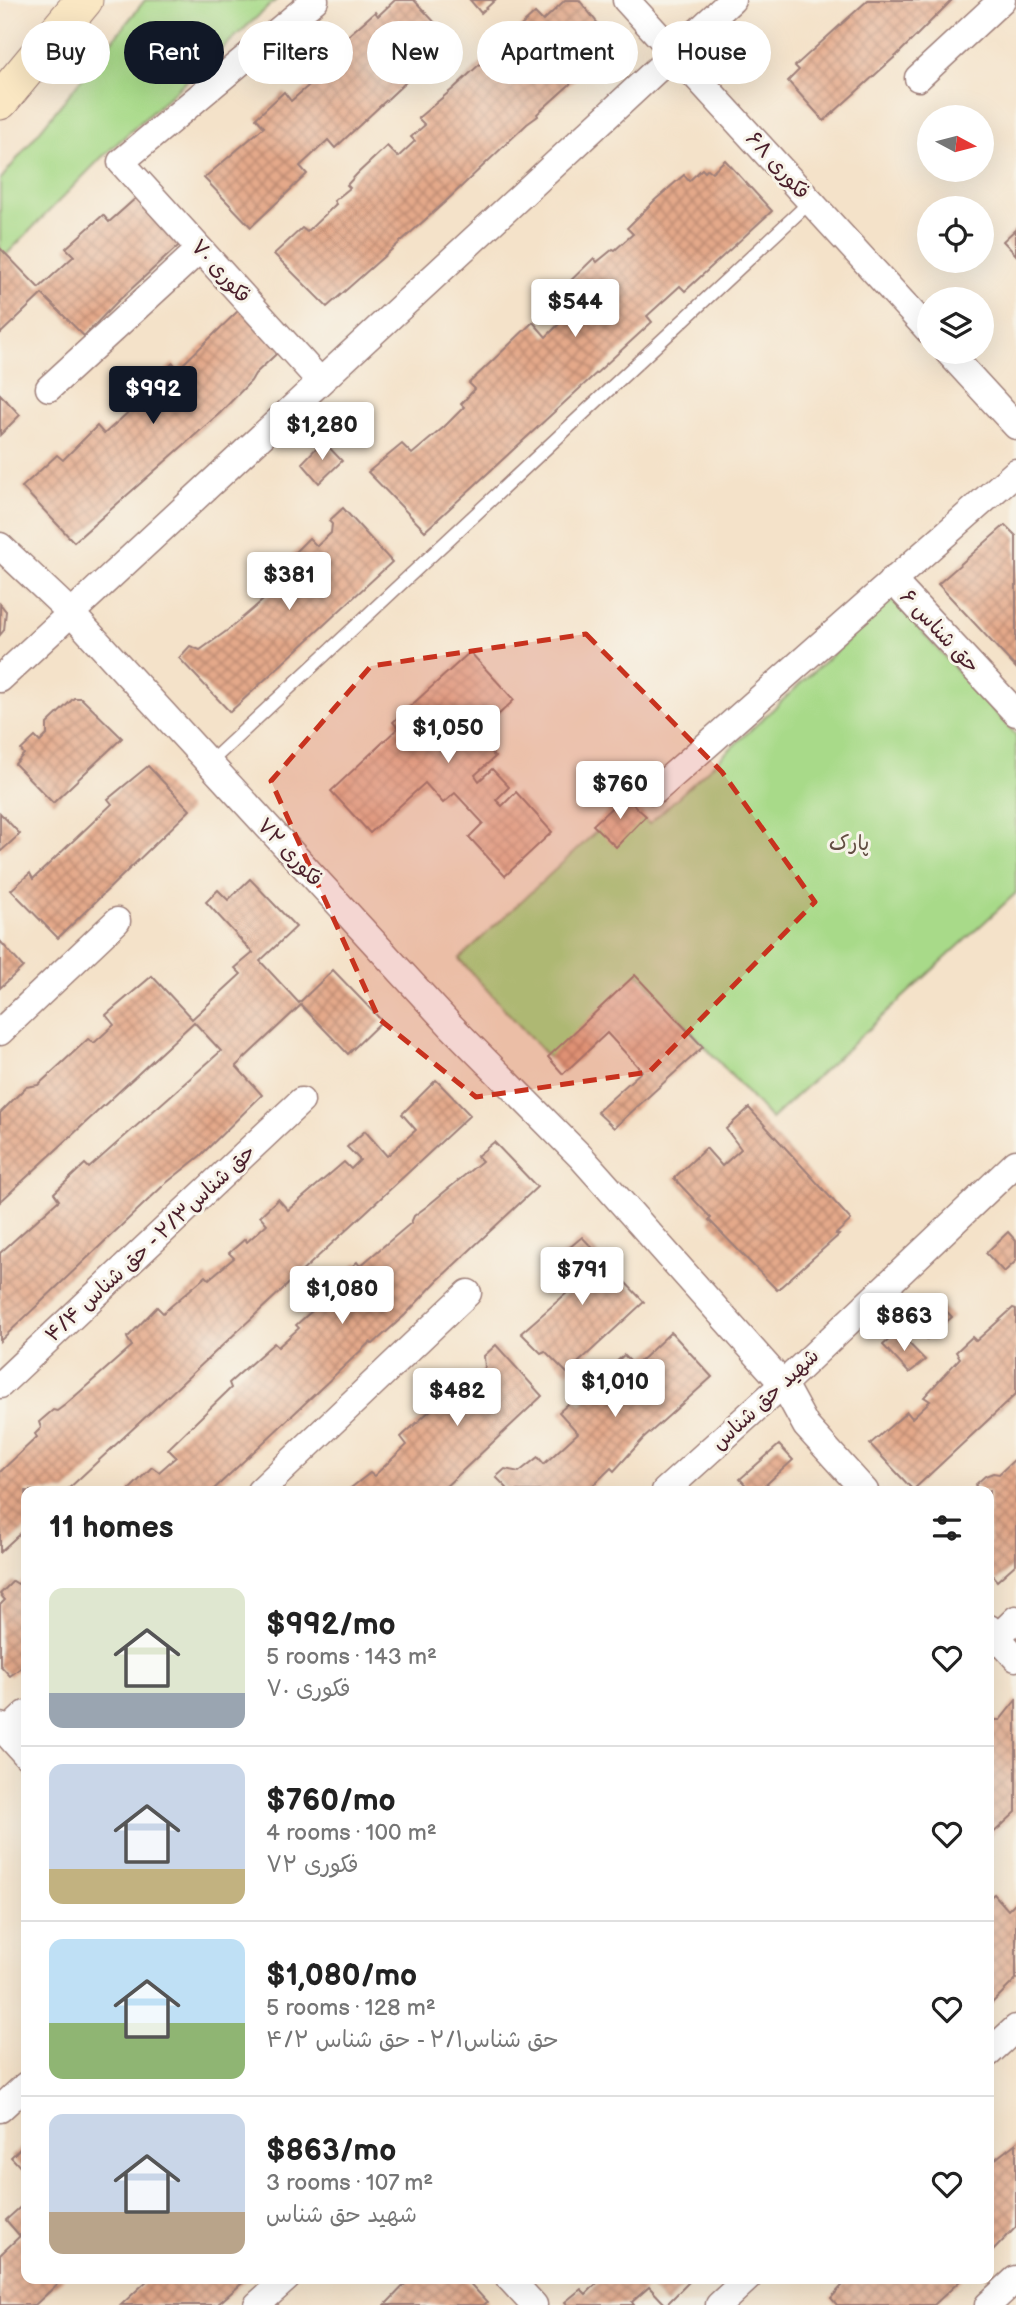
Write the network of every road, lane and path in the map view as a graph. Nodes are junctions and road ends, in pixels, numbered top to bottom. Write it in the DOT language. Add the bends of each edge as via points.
graph roads {
  1 [pos="84,0"];
  2 [pos="315,0"];
  3 [pos="626,0"];
  4 [pos="732,0"];
  5 [pos="1002,0"];
  6 [pos="709,21"];
  7 [pos="652,28"];
  8 [pos="652,74"];
  9 [pos="918,78"];
  10 [pos="703,84"];
  11 [pos="0,102"];
  12 [pos="811,201"];
  13 [pos="200,249"];
  14 [pos="917,318"];
  15 [pos="959,364"];
  16 [pos="320,380"];
  17 [pos="49,388"];
  18 [pos="1016,426"];
  19 [pos="1016,472"];
  20 [pos="0,546"];
  21 [pos="892,580"];
  22 [pos="70,612"];
  23 [pos="0,679"];
  24 [pos="1016,713"];
  25 [pos="208,764"];
  26 [pos="655,790"];
  27 [pos="117,921"];
  28 [pos="0,1032"];
  29 [pos="301,1101"];
  30 [pos="1016,1163"];
  31 [pos="468,1293"];
  32 [pos="783,1384"];
  33 [pos="0,1385"];
  34 [pos="265,1486"];
  35 [pos="671,1486"];
  36 [pos="860,1486"];
  37 [pos="1016,1619"];
  38 [pos="994,1635"];
  39 [pos="994,1640"];
  40 [pos="1016,1658"];
  41 [pos="21,1717"];
  42 [pos="3,1729"];
  43 [pos="21,1749"];
  44 [pos="1016,2028"];
  45 [pos="994,2048"];
  46 [pos="21,2090"];
  47 [pos="0,2109"];
  48 [pos="1016,2279"];
  49 [pos="280,2284"];
  50 [pos="515,2284"];
  51 [pos="742,2284"];
  52 [pos="257,2305"];
  53 [pos="534,2305"];
  54 [pos="719,2305"];
  55 [pos="988,2305"];
  1 -- 11 [label="main road"];
  2 -- 13 [label="street, فکوری ۷۰" via="121,162"];
  3 -- 7 [label="street, فکوری ۶۸"];
  4 -- 6 [label="street"];
  5 -- 9 [label="street"];
  8 -- 16 [label="street"];
  10 -- 12 [label="street, فکوری ۶۸"];
  12 -- 14 [label="street, فکوری ۶۸"];
  12 -- 25 [label="lane"];
  13 -- 16 [label="street, فکوری ۷۰"];
  13 -- 17 [label="street"];
  15 -- 18 [label="street"];
  16 -- 22 [label="street"];
  19 -- 21 [label="street"];
  20 -- 22 [label="street, فکوری ۷۲"];
  21 -- 24 [label="street, حق شناس ۶"];
  21 -- 26 [label="street"];
  22 -- 23 [label="street"];
  22 -- 25 [label="street, فکوری ۷۲"];
  25 -- 32 [label="street, فکوری ۷۲" via="451,1026 581,1157"];
  27 -- 28 [label="street"];
  29 -- 33 [label="street, حق شناس۲/۳ - حق شناس ۴/۴"];
  30 -- 32 [label="street, شهید حق شناس"];
  31 -- 34 [label="street"];
  32 -- 35 [label="street, شهید حق شناس"];
  32 -- 36 [label="street, فکوری ۷۲" via="806,1426"];
  37 -- 38 [label="street"];
  39 -- 40 [label="street"];
  41 -- 42 [label="street"];
  42 -- 43 [label="street"];
  44 -- 45 [label="street"];
  46 -- 47 [label="street"];
  48 -- 55 [label="street"];
  49 -- 52 [label="street"];
  50 -- 53 [label="street"];
  51 -- 54 [label="street"];
}
